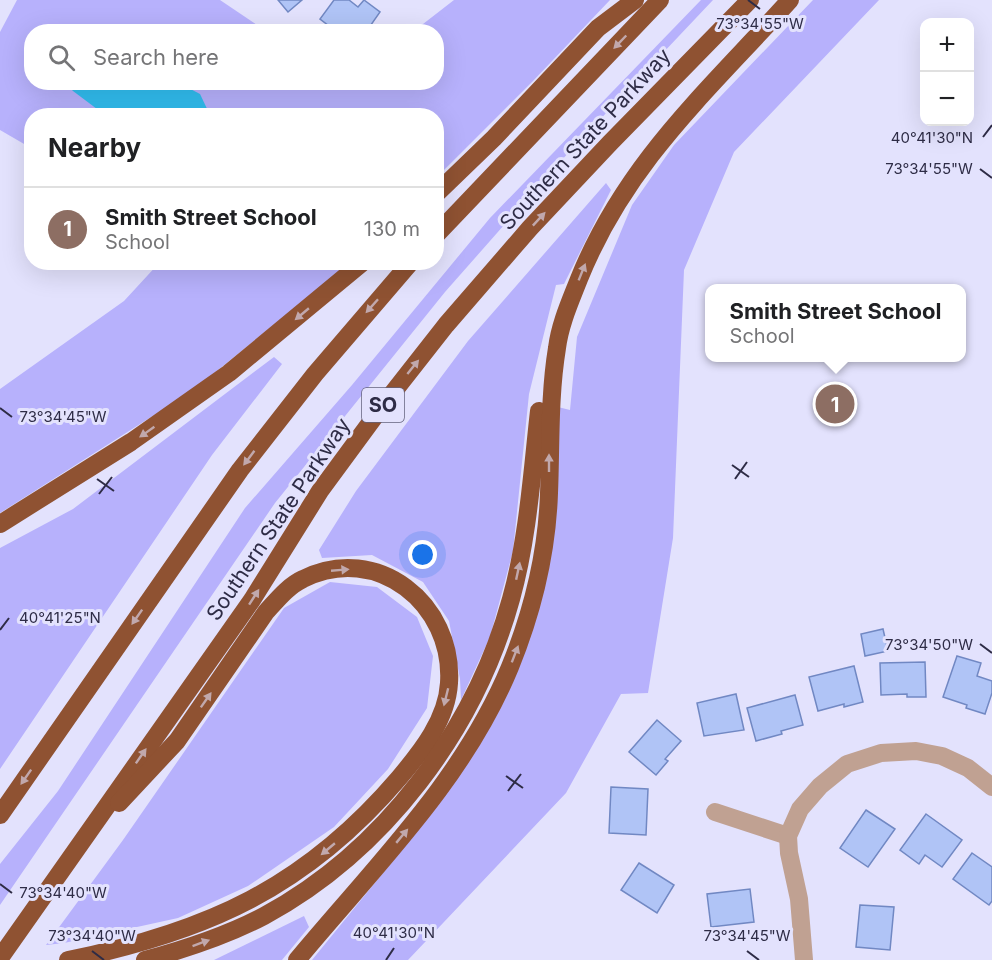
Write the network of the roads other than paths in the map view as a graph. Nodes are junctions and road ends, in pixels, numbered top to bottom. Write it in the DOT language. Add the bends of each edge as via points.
graph roads {
  1 [pos="635,0"];
  2 [pos="660,0"];
  3 [pos="750,0"];
  4 [pos="790,0"];
  5 [pos="444,186"];
  6 [pos="444,227"];
  7 [pos="354,270"];
  8 [pos="404,270"];
  9 [pos="557,346"];
  10 [pos="0,524"];
  11 [pos="992,787"];
  12 [pos="715,812"];
  13 [pos="0,815"];
  14 [pos="788,836"];
  15 [pos="71,855"];
  16 [pos="0,958"];
  17 [pos="68,960"];
  18 [pos="145,960"];
  19 [pos="297,960"];
  20 [pos="804,960"];
  1 -- 5 [label="highway" via="598,28"];
  2 -- 6 [label="highway, Southern State Parkway, one-way"];
  15 -- 3 [label="highway, Southern State Parkway / SO, one-way" via="252,600 320,491 412,369 530,228"];
  9 -- 4 [label="highway, one-way" via="586,263 630,182 687,110"];
  7 -- 10 [label="highway, one-way" via="221,379 131,442"];
  8 -- 13 [label="highway, one-way" via="240,470"];
  18 -- 9 [label="highway, one-way" via="235,930 315,883 377,830 445,747 474,695 511,600 525,530 540,400"];
  19 -- 9 [label="highway, one-way" via="448,780 510,669 531,604 545,534"];
  11 -- 14 [label="street" via="968,768 942,756 916,751 881,753 847,764 820,786 800,809"];
  12 -- 14 [label="street"];
  14 -- 20 [label="street" via="800,899"];
  15 -- 16 [label="highway, Southern State Parkway / SO"];
  15 -- 17 [label="highway, one-way" via="177,741 266,612 301,580 316,573 349,569 380,574 405,586 434,618 447,650 449,667 440,718 404,772 343,836 295,874 220,916 152,940"];
}
